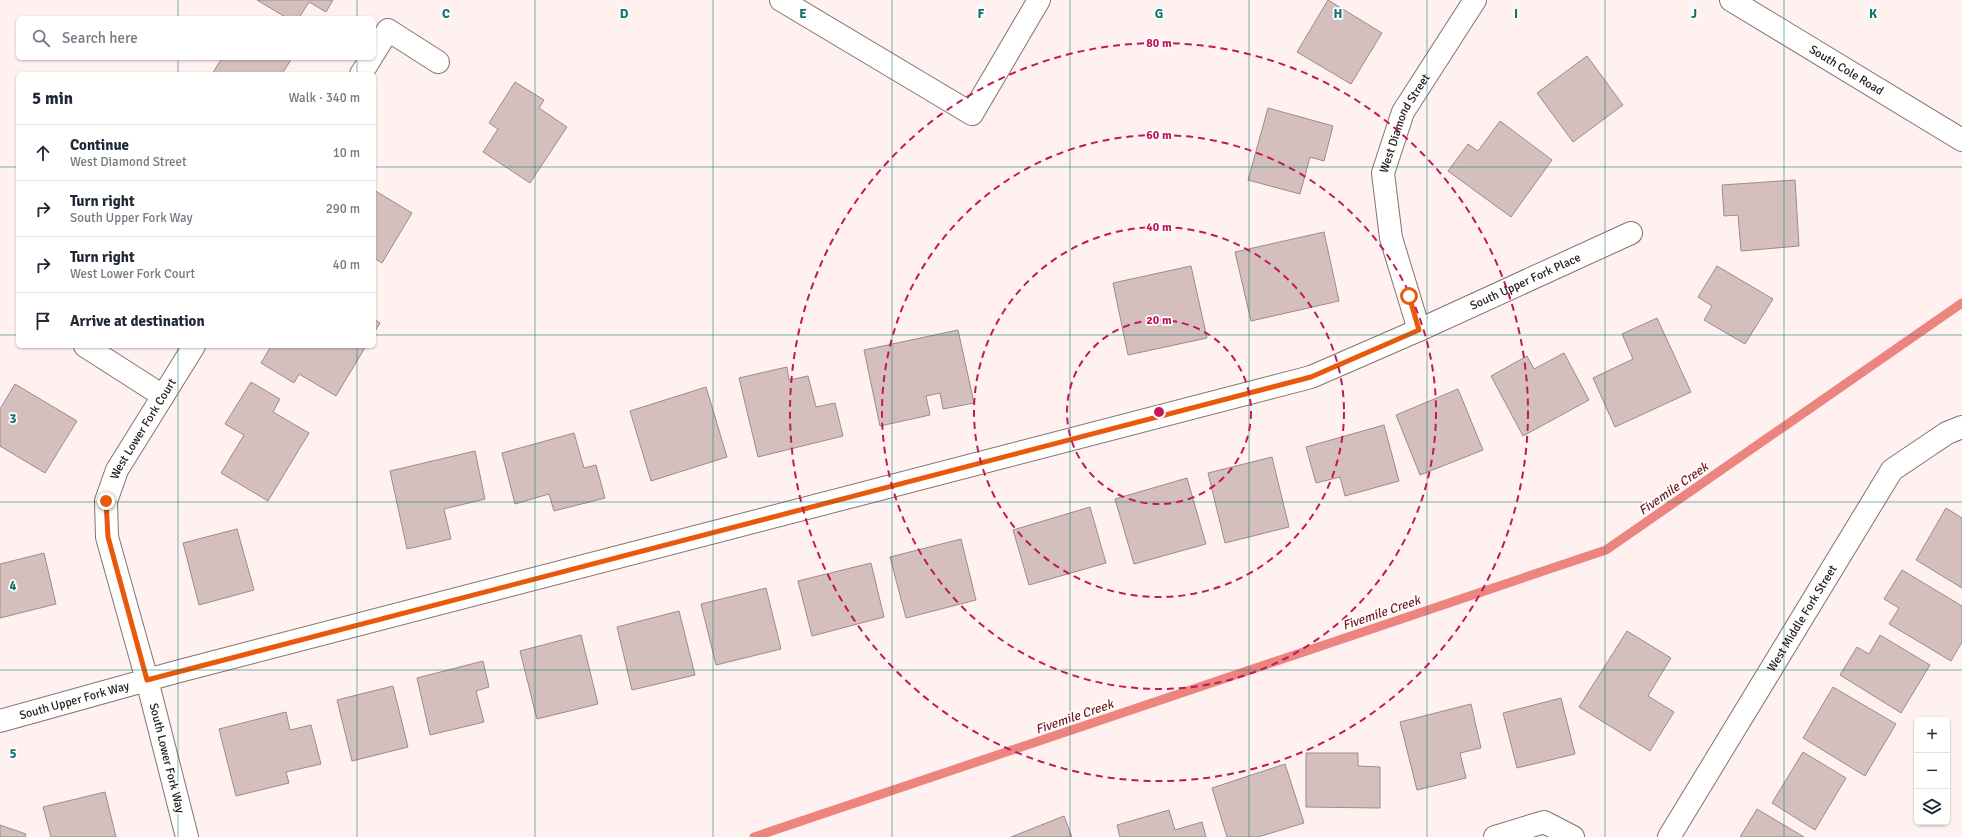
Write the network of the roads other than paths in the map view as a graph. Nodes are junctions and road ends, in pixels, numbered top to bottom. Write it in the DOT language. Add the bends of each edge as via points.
graph roads {
  1 [pos="780,0"];
  2 [pos="1039,0"];
  3 [pos="1475,0"];
  4 [pos="1732,0"];
  5 [pos="376,50"];
  6 [pos="370,60"];
  7 [pos="438,62"];
  8 [pos="362,72"];
  9 [pos="1962,140"];
  10 [pos="1631,232"];
  11 [pos="1419,330"];
  12 [pos="88,348"];
  13 [pos="193,348"];
  14 [pos="163,396"];
  15 [pos="1962,427"];
  16 [pos="147,680"];
  17 [pos="0,720"];
  18 [pos="187,837"];
  19 [pos="1495,837"];
  20 [pos="1573,837"];
  21 [pos="1669,837"];
  1 -- 2 [label="street" via="972,114"];
  3 -- 11 [label="street, West Diamond Street" via="1403,112 1383,173 1391,238"];
  4 -- 9 [label="street, South Cole Road"];
  5 -- 7 [label="street" via="388,30"];
  6 -- 8 [label="street"];
  10 -- 11 [label="street, South Upper Fork Place"];
  11 -- 16 [label="street, South Upper Fork Way" via="1311,377"];
  12 -- 14 [label="street"];
  13 -- 14 [label="street, West Lower Fork Court"];
  14 -- 16 [label="street, West Lower Fork Court" via="117,470 106,501 108,537"];
  15 -- 21 [label="street, West Middle Fork Street" via="1946,433 1892,470"];
  16 -- 17 [label="street, South Upper Fork Way"];
  16 -- 18 [label="street, South Lower Fork Way"];
  19 -- 20 [label="street" via="1544,822"];
}
